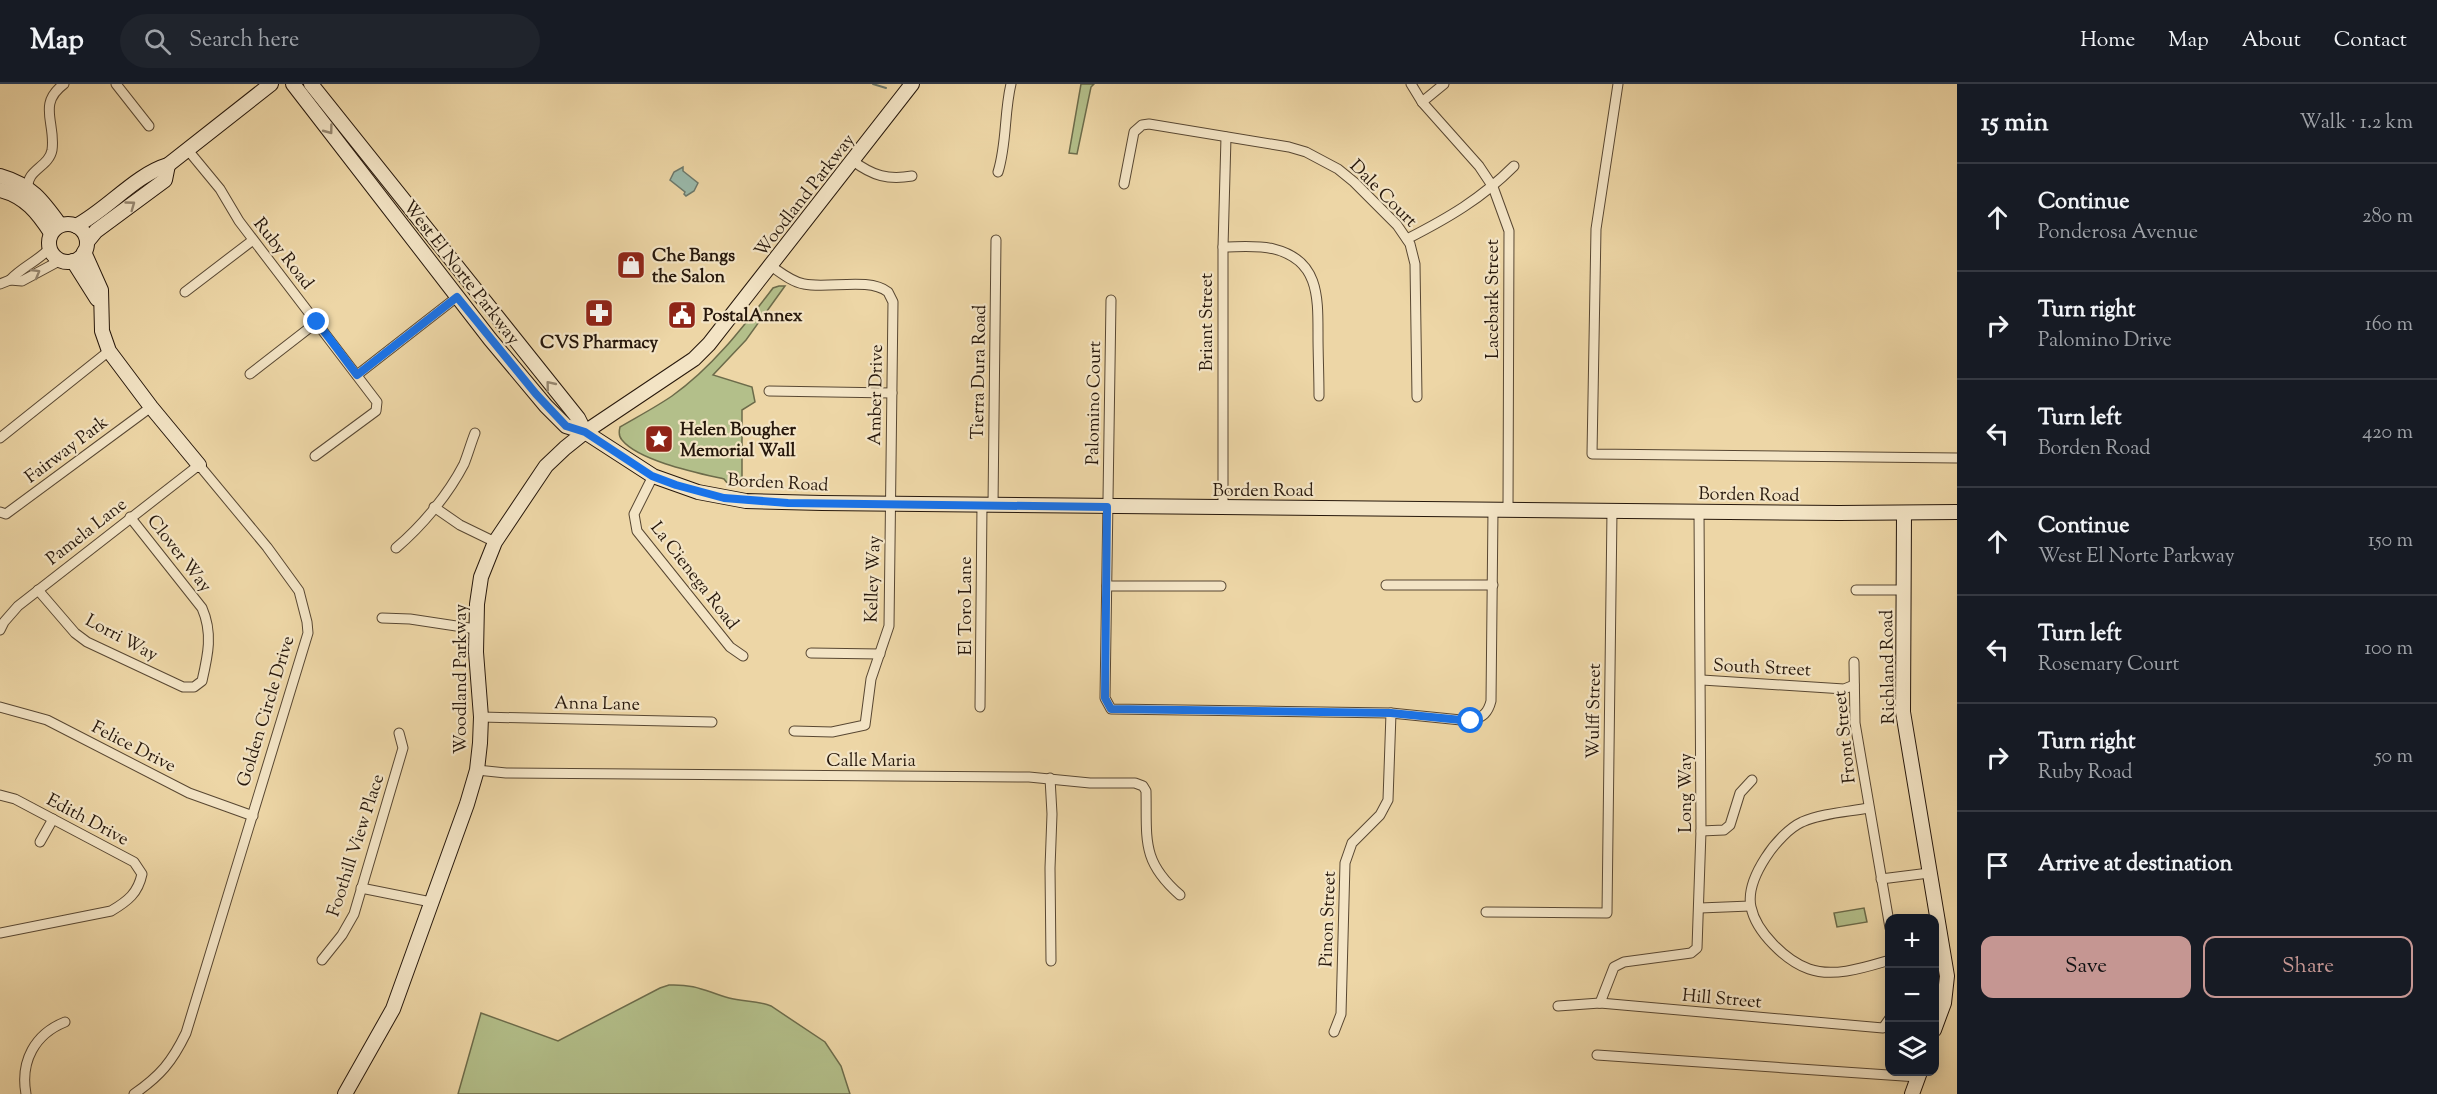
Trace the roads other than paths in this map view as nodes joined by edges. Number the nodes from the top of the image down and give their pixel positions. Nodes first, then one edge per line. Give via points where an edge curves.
1 (64, 84) edge
2 (116, 84) edge
3 (271, 84) edge
4 (293, 84) edge
5 (311, 84) edge
6 (912, 84) edge
7 (1011, 84) edge
8 (1411, 84) edge
9 (1444, 84) edge
10 (1618, 84) edge
11 (1422, 102) junction
12 (149, 126) dead end
13 (1226, 137) junction
14 (187, 149) junction
15 (853, 161) junction
16 (168, 165) junction
17 (1514, 166) dead end
18 (998, 172) dead end
19 (0, 176) edge
20 (912, 176) dead end
21 (1124, 183) dead end
22 (1493, 187) junction
23 (0, 190) edge
24 (25, 194) junction
25 (76, 226) junction
26 (56, 229) junction
27 (1407, 238) junction
28 (253, 240) junction
29 (996, 240) dead end
30 (1223, 247) junction
31 (50, 248) junction
32 (76, 254) junction
33 (771, 266) junction
34 (10, 280) junction
35 (0, 284) edge
36 (185, 291) dead end
37 (457, 297) junction
38 (1111, 300) dead end
39 (317, 322) junction
40 (109, 351) junction
41 (250, 374) dead end
42 (357, 375) junction
43 (769, 391) dead end
44 (892, 393) junction
45 (1318, 396) dead end
46 (1417, 397) dead end
47 (151, 407) junction
48 (585, 432) junction
49 (475, 433) dead end
50 (0, 438) edge
51 (315, 456) dead end
52 (1957, 458) edge
53 (199, 465) junction
54 (652, 476) junction
55 (890, 502) junction
56 (988, 505) junction
57 (434, 507) junction
58 (1107, 507) junction
59 (1223, 508) junction
60 (1493, 510) junction
61 (1508, 510) junction
62 (1612, 511) junction
63 (0, 512) edge
64 (1700, 512) junction
65 (1957, 512) edge
66 (1904, 513) junction
67 (130, 517) junction
68 (495, 542) junction
69 (396, 548) dead end
70 (1386, 585) dead end
71 (1492, 585) junction
72 (1107, 586) junction
73 (1221, 586) dead end
74 (38, 590) junction
75 (1856, 590) dead end
76 (1904, 590) junction
77 (382, 618) dead end
78 (476, 629) junction
79 (0, 630) edge
80 (811, 653) dead end
81 (880, 654) junction
82 (743, 656) dead end
83 (1854, 663) dead end
84 (1702, 680) junction
85 (202, 681) joint
86 (1854, 685) junction
87 (0, 707) edge
88 (980, 707) dead end
89 (1391, 713) junction
90 (481, 717) junction
91 (712, 722) dead end
92 (794, 731) dead end
93 (399, 734) dead end
94 (477, 770) junction
95 (1050, 778) junction
96 (1752, 780) dead end
97 (0, 795) edge
98 (1869, 808) junction
99 (253, 816) junction
100 (53, 819) junction
101 (1701, 831) junction
102 (40, 842) dead end
103 (1929, 873) junction
104 (1881, 879) junction
105 (362, 888) junction
106 (1180, 895) dead end
107 (431, 902) junction
108 (1750, 906) junction
109 (1700, 908) junction
110 (1486, 912) dead end
111 (1887, 914) edge
112 (0, 933) edge
113 (322, 960) dead end
114 (1051, 961) dead end
115 (1885, 962) edge
116 (1600, 1003) junction
117 (1558, 1006) dead end
118 (65, 1022) dead end
119 (1887, 1022) edge
120 (1938, 1022) edge
121 (1334, 1032) dead end
122 (1597, 1055) dead end
123 (1885, 1072) edge
124 (1918, 1076) edge
125 (26, 1094) edge
126 (134, 1094) edge
127 (345, 1094) edge
128 (1912, 1094) edge

1 - 24 street via 49,103 52,152 27,181
2 - 12 street
3 - 14 main road
4 -> 37 main road, West El Norte Parkway
48 -> 5 main road, West El Norte Parkway via 578,418
6 - 15 main road, Woodland Parkway
7 - 18 street via 1004,154
8 - 11 street, Lacebark Street
9 - 11 street
10 - 52 street via 1596,229 1592,454
11 - 22 street, Lacebark Street
13 - 21 street, Dale Court via 1142,125 1134,132
13 - 27 street, Dale Court via 1289,147 1338,169
13 - 30 street, Briant Street
14 - 16 main road
14 - 28 street, Ruby Road via 220,189
15 - 20 street via 881,177
15 - 33 main road, Woodland Parkway
16 - 25 main road via 155,169
32 -> 16 main road via 96,231 165,180
17 - 22 street
19 - 24 main road
22 - 27 street via 1452,216
22 - 61 street, Lacebark Street via 1509,231
23 - 24 main road
24 - 26 main road via 39,197
25 - 26 main road
25 - 32 main road via 84,232
26 - 31 main road
27 - 46 street, Dale Court via 1416,264
28 - 36 street
28 - 39 street, Ruby Road
29 - 56 street, Tierra Dura Road
30 - 45 street via 1272,249 1289,254 1314,281 1318,300
30 - 59 street, Briant Street
31 - 32 main road via 56,257
31 - 34 street
34 -> 32 street via 22,281
32 - 40 main road, Golden Circle Drive via 92,294 101,303 102,331
33 - 44 street, Amber Drive via 804,284 876,286 885,290 893,302
33 - 48 main road, Woodland Parkway via 694,359
34 - 35 street
37 - 42 street
37 - 48 main road, West El Norte Parkway via 546,406 566,426
38 - 58 street, Palomino Court
39 - 41 street
39 - 42 street, Ruby Road
40 - 47 main road, Golden Circle Drive
40 - 50 street
42 - 51 street, Ruby Road via 377,406 376,411
43 - 44 street
44 - 55 street, Amber Drive
47 - 53 main road, Golden Circle Drive
47 - 63 street, Fairway Park via 6,514
48 - 54 main road, Borden Road
48 - 68 main road, Woodland Parkway via 546,466
49 - 57 street via 464,464
53 - 67 street, Pamela Lane
53 - 99 street, Golden Circle Drive via 299,591 307,622 308,633
54 - 55 main road, Borden Road via 698,492 746,501
54 - 82 street, La Cienega Road via 634,514 638,531 730,647
55 - 56 main road, Borden Road
55 - 81 street, Kelley Way via 889,626
56 - 58 main road, Borden Road
56 - 88 street, El Toro Lane
57 - 68 street
57 - 69 street
58 - 59 main road, Borden Road
58 - 72 street, Palomino Court
59 - 60 main road, Borden Road
60 - 61 main road, Borden Road
60 - 71 street
61 - 62 main road, Borden Road
62 - 64 main road, Borden Road
62 - 110 street, Wulff Street via 1607,913
64 - 66 main road, Borden Road
64 - 84 street, Long Way
65 - 66 main road, Borden Road
66 - 76 main road, Richland Road
67 - 74 street, Pamela Lane
67 - 85 street, Clover Way via 202,608 210,647
68 - 78 main road, Woodland Parkway via 481,577
70 - 71 street
71 - 89 street via 1488,711 1471,721
72 - 73 street
72 - 89 street, Palomino Court via 1105,698 1111,709
74 - 79 street, Pamela Lane via 18,606
74 - 85 street, Lorri Way via 87,642 183,687 194,687
75 - 76 street
76 - 103 main road, Richland Road via 1904,712
77 - 78 street
78 - 90 main road, Woodland Parkway
80 - 81 street
81 - 92 street, Kelley Way via 871,679 864,725 832,732
83 - 86 street, Front Street
84 - 86 street, South Street via 1844,689
84 - 101 street, Long Way
86 - 98 street, Front Street via 1855,723
87 - 99 street, Felice Drive via 46,720 189,794
89 - 121 street, Pinon Street via 1388,800 1380,815 1352,843 1345,863 1341,1014
90 - 91 street, Anna Lane
90 - 94 main road, Woodland Parkway
93 - 105 street, Foothill View Place via 403,748
94 - 95 street, Calle Maria
94 - 107 main road, Woodland Parkway
95 - 106 street, Calle Maria via 1143,786 1150,857 1158,874
95 - 114 street
96 - 101 street via 1740,793 1730,825 1724,830
97 - 100 street, Edith Drive
98 - 104 street, Front Street
98 - 108 street via 1818,816 1787,831 1766,857
99 - 126 street, Golden Circle Drive via 186,1033 157,1078
100 - 102 street
100 - 112 street, Edith Drive via 134,862 142,874 139,888 111,911
101 - 109 street, Long Way
103 - 104 street
103 - 120 main road, Richland Road via 1947,976
104 - 111 street, Front Street
105 - 107 street
105 - 113 street, Foothill View Place via 354,914
107 - 127 main road, Woodland Parkway via 393,1009
108 - 109 street
108 - 115 street via 1756,921 1779,948 1809,969 1860,969
109 - 116 street, Long Way via 1697,948 1691,953 1624,962 1614,967
116 - 117 street, Hill Street
116 - 119 street, Hill Street via 1883,1028
118 - 125 street via 51,1028 36,1042 26,1063
122 - 123 street
124 - 128 main road

